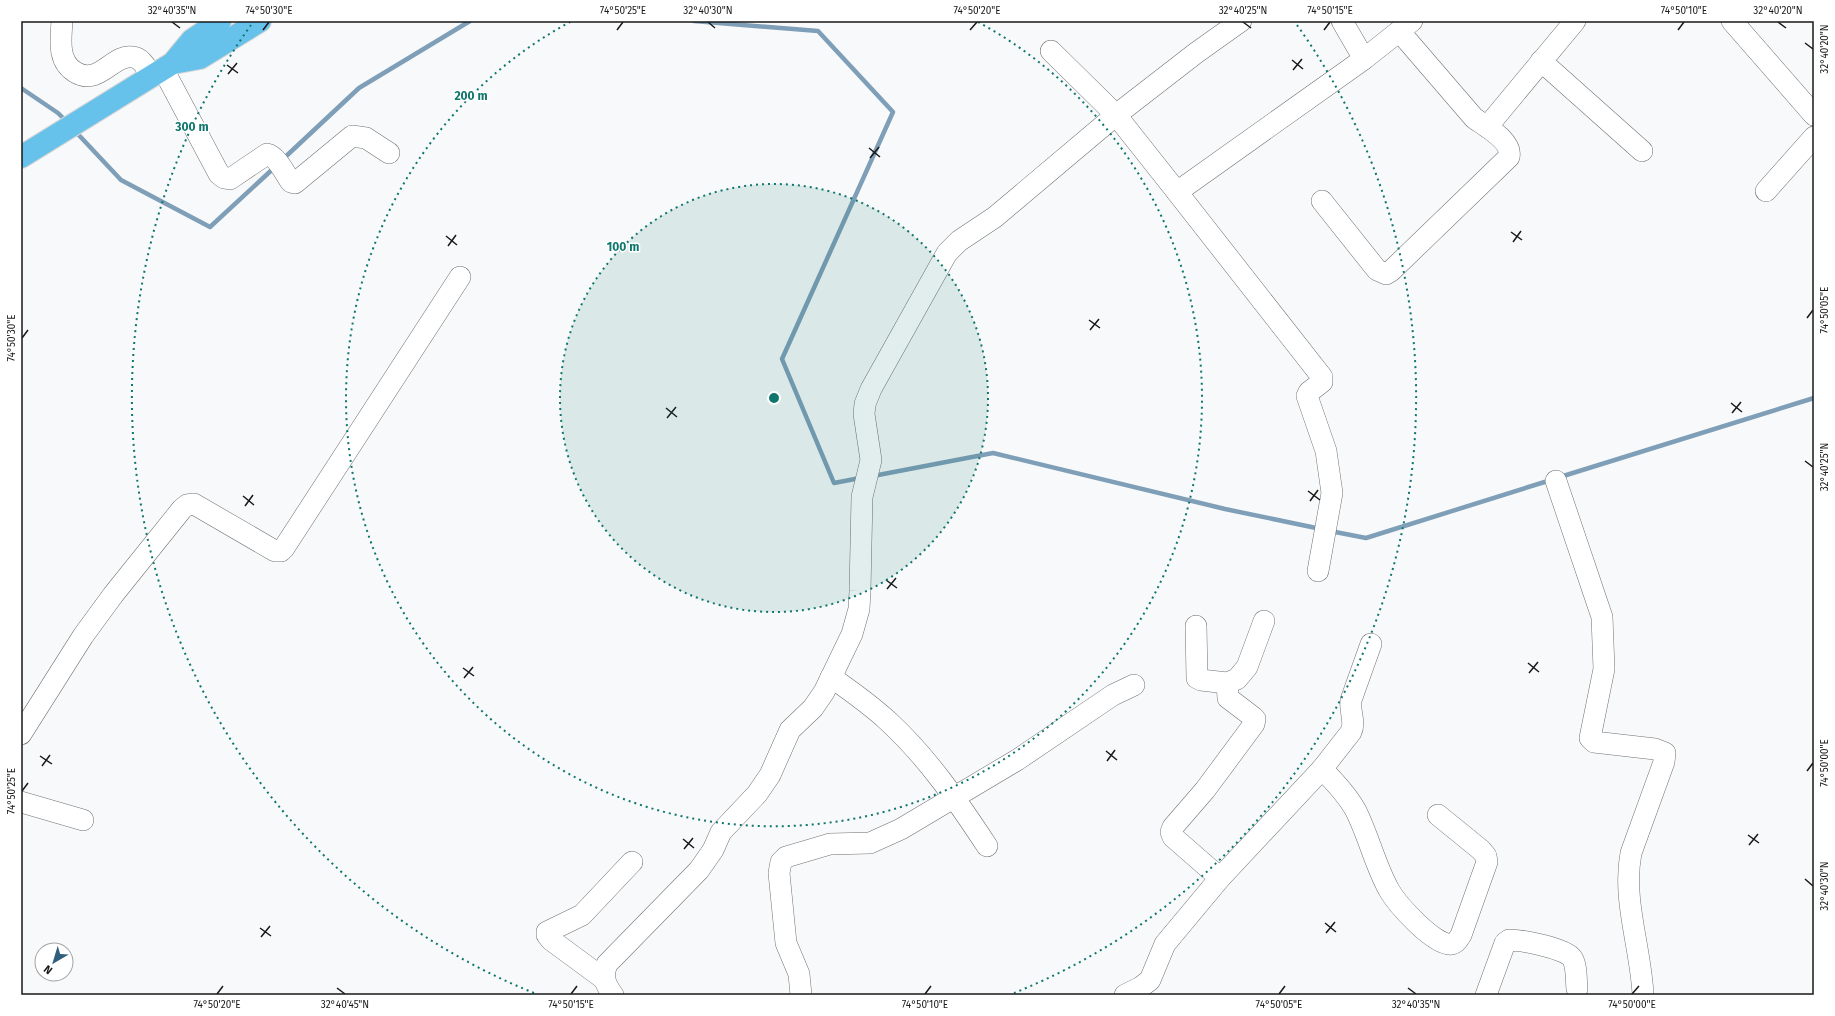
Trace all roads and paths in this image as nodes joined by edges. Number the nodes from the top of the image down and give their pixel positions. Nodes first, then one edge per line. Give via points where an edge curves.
1 (62, 21) edge
2 (260, 21) edge
3 (1242, 21) edge
4 (1342, 21) edge
5 (1574, 21) edge
6 (1732, 21) edge
7 (208, 24) edge
8 (1406, 26) edge
9 (1052, 51) dead end
10 (1364, 60) junction
11 (1541, 61) junction
12 (163, 70) junction
13 (1814, 115) edge
14 (1116, 116) junction
15 (1488, 127) junction
16 (1814, 137) edge
17 (1642, 151) dead end
18 (389, 153) dead end
19 (22, 157) edge
20 (1766, 191) dead end
21 (1177, 192) junction
22 (1322, 202) dead end
23 (460, 276) dead end
24 (1556, 481) dead end
25 (1318, 570) dead end
26 (1264, 621) dead end
27 (1196, 626) dead end
28 (1371, 644) dead end
29 (831, 677) junction
30 (1227, 682) junction
31 (1134, 686) dead end
32 (21, 734) edge
33 (1322, 769) junction
34 (955, 797) junction
35 (21, 802) edge
36 (1438, 815) dead end
37 (83, 820) dead end
38 (987, 846) dead end
39 (632, 862) dead end
40 (1220, 878) junction
41 (608, 987) edge
42 (1577, 989) dead end
43 (801, 995) edge
44 (1125, 995) edge
45 (1486, 995) edge
46 (1643, 995) edge

1 - 12 street via 61,50 65,62 81,76 90,76 125,57 132,56
2 - 12 main road via 200,58
3 - 14 street via 1196,53
4 - 10 street
5 - 11 street
6 - 13 street
7 - 12 main road
8 - 10 street
8 - 15 street via 1474,118
9 - 14 street
10 - 21 street
11 - 15 street
11 - 17 street
12 - 18 street via 221,177 230,179 267,154 272,155 292,183 297,182 352,136 366,138
12 - 19 main road
14 - 21 street
14 - 29 street via 995,217 959,241 947,253 871,389 864,414 871,460 862,497 859,609 852,634
15 - 22 street via 1510,150 1507,161 1386,274 1377,270
16 - 20 street
21 - 25 street via 1322,377 1322,382 1307,396 1326,451 1332,493
23 - 32 street via 284,548 275,551 194,504 186,505 87,630
24 - 46 street via 1602,617 1603,680 1590,738 1594,742 1655,749 1665,753 1628,868
26 - 30 street via 1247,667 1237,679
27 - 30 street via 1196,678
28 - 33 street via 1351,700 1352,729
29 - 34 street via 888,721 912,745
29 - 41 street via 820,699 790,730 770,775 721,832 713,850 699,870 607,964 604,972
30 - 40 street via 1228,698 1255,719 1254,724 1171,832 1173,837
31 - 34 street via 1112,695 1017,760
33 - 36 street via 1356,810 1379,868 1395,899 1434,938 1445,944 1452,944 1460,935 1487,862 1482,850
33 - 40 street
34 - 38 street
34 - 43 street via 901,829 870,843 830,844 786,858 781,862 779,873 786,943 799,974
35 - 37 street
39 - 41 street via 582,915 547,932 551,940
40 - 44 street via 1165,944 1150,980
42 - 45 street via 1570,956 1555,949 1509,940 1505,943

